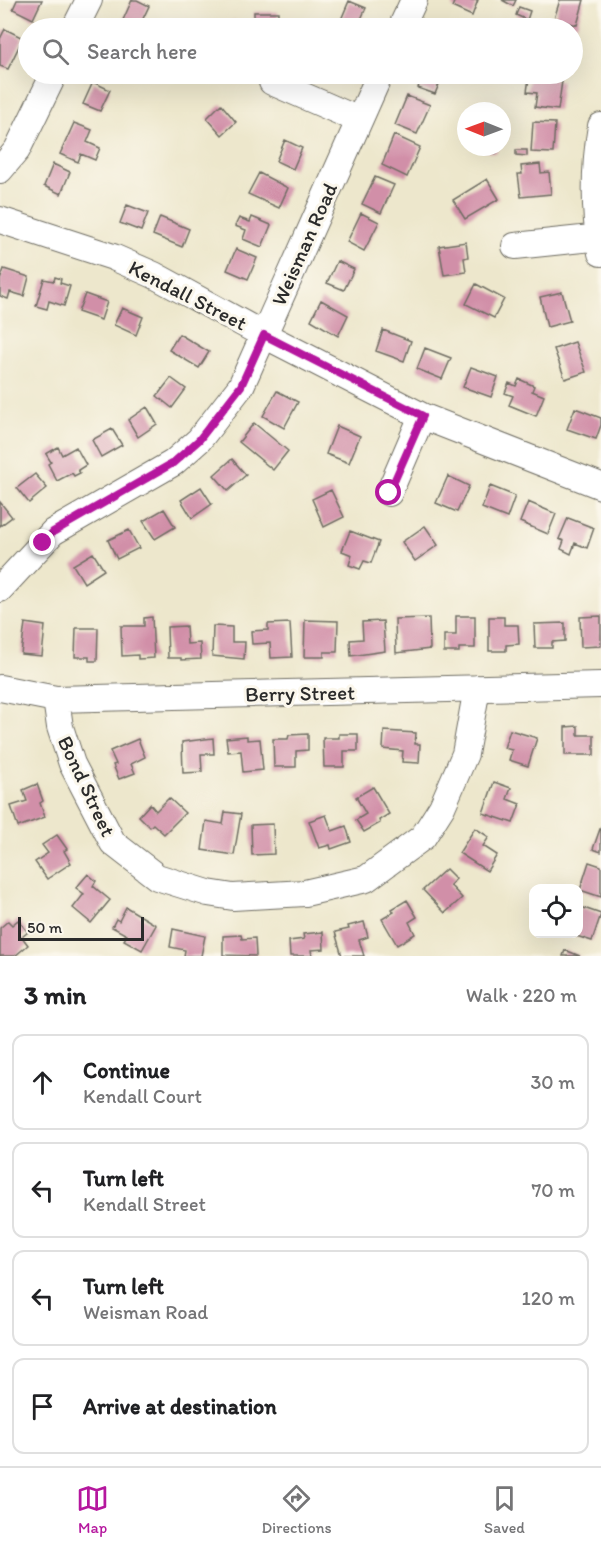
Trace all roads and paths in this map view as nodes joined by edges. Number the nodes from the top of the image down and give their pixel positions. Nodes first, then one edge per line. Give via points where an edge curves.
1 (89, 0) edge
2 (414, 0) edge
3 (80, 18) edge
4 (406, 18) edge
5 (49, 84) edge
6 (277, 84) edge
7 (375, 84) edge
8 (358, 120) junction
9 (601, 126) edge
10 (0, 171) edge
11 (0, 220) edge
12 (600, 243) edge
13 (515, 246) dead end
14 (264, 335) junction
15 (423, 416) junction
16 (601, 486) edge
17 (389, 493) dead end
18 (0, 589) edge
19 (601, 685) edge
20 (0, 688) edge
21 (477, 688) junction
22 (56, 699) junction

1 - 3 street
2 - 4 street
5 - 10 street via 17,150
6 - 8 street
7 - 8 street, Weisman Road
8 - 14 street, Weisman Road
9 - 12 street via 596,159
11 - 14 street, Kendall Street via 154,274
12 - 13 street
14 - 15 street, Kendall Street
14 - 18 street, Weisman Road via 241,386 199,440 173,463 53,532
15 - 16 street, Kendall Street
15 - 17 street
19 - 21 street, Berry Street
20 - 22 street, Berry Street
21 - 22 street, Berry Street
21 - 22 street, Bond Street via 465,754 442,807 423,837 366,879 305,893 232,897 157,877 113,843 72,764

